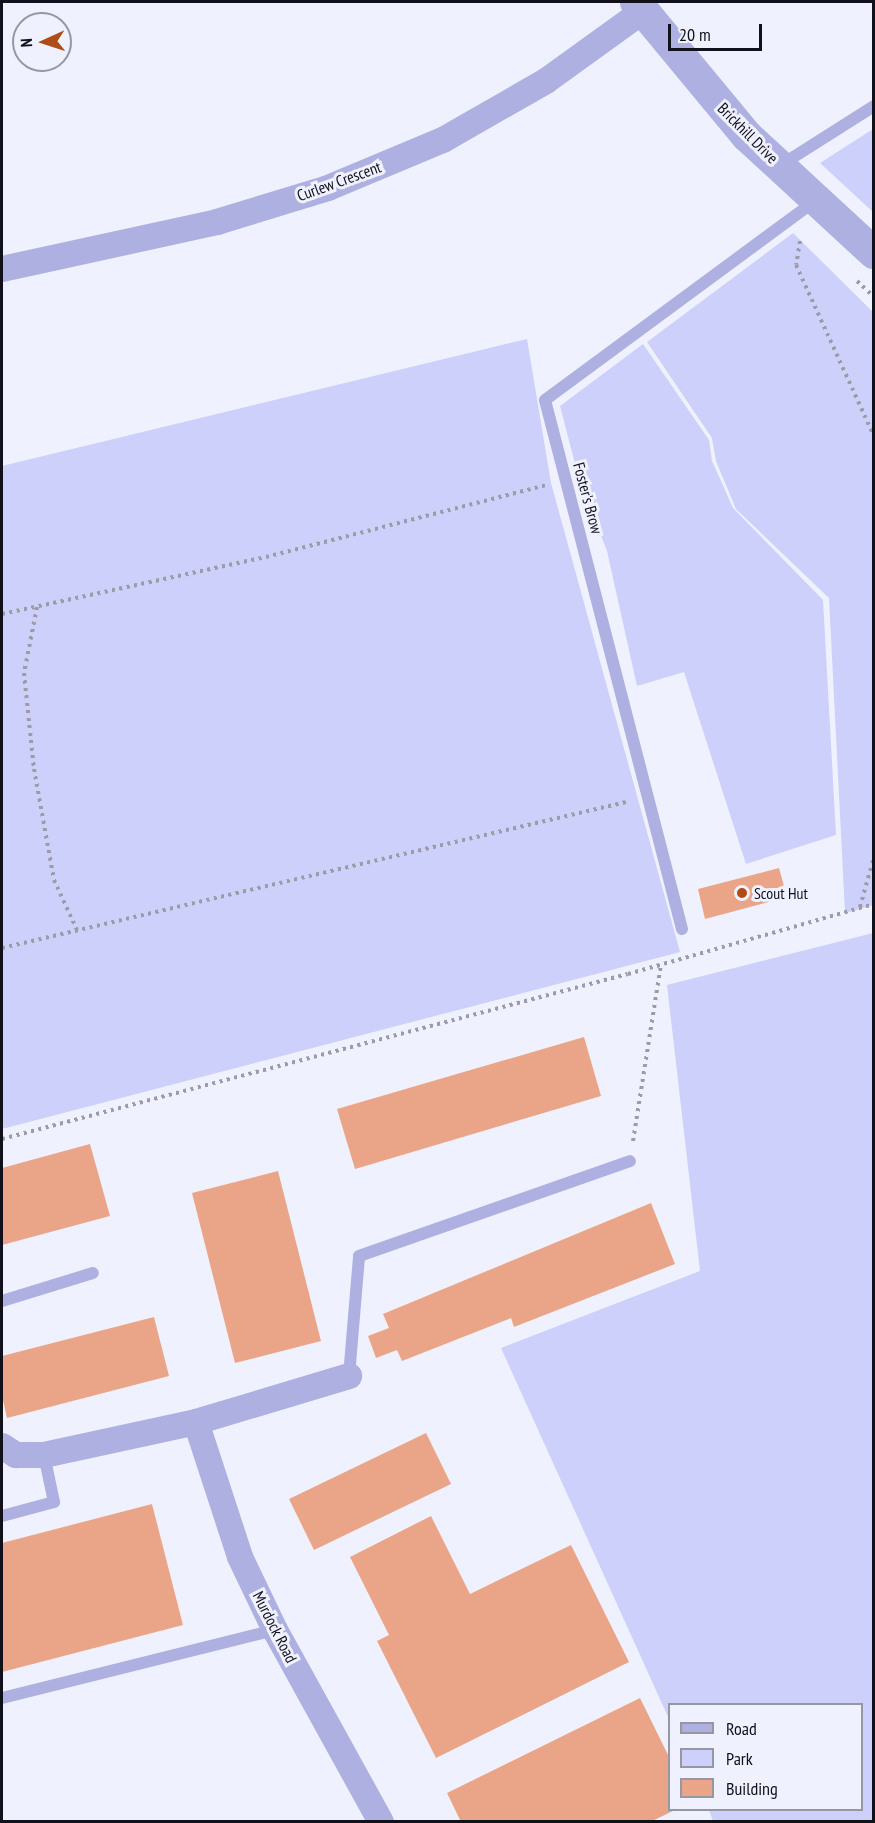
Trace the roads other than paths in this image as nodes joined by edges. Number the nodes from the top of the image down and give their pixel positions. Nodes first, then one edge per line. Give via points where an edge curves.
1 (639, 6) edge
2 (873, 106) edge
3 (780, 165) junction
4 (815, 201) junction
5 (873, 253) edge
6 (2, 269) edge
7 (682, 929) dead end
8 (630, 1161) road end
9 (93, 1273) dead end
10 (2, 1301) edge
11 (349, 1376) joint
12 (196, 1422) junction
13 (2, 1446) edge
14 (44, 1455) junction
15 (2, 1516) edge
16 (275, 1630) junction
17 (2, 1698) edge
18 (381, 1821) edge

1 - 3 street, Brickhill Drive via 747,136
1 - 6 street, Curlew Crescent via 546,81 443,140 328,188 217,222
2 - 3 lane
3 - 4 street, Brickhill Drive
4 - 5 street, Brickhill Drive
4 - 7 lane, Foster's Brow via 545,400
8 - 11 lane via 359,1256
9 - 10 lane
11 - 12 street
12 - 14 street
12 - 16 street, Murdock Road via 240,1557
13 - 14 street via 16,1455
14 - 15 lane via 54,1502
16 - 17 lane
16 - 18 street, Murdock Road

